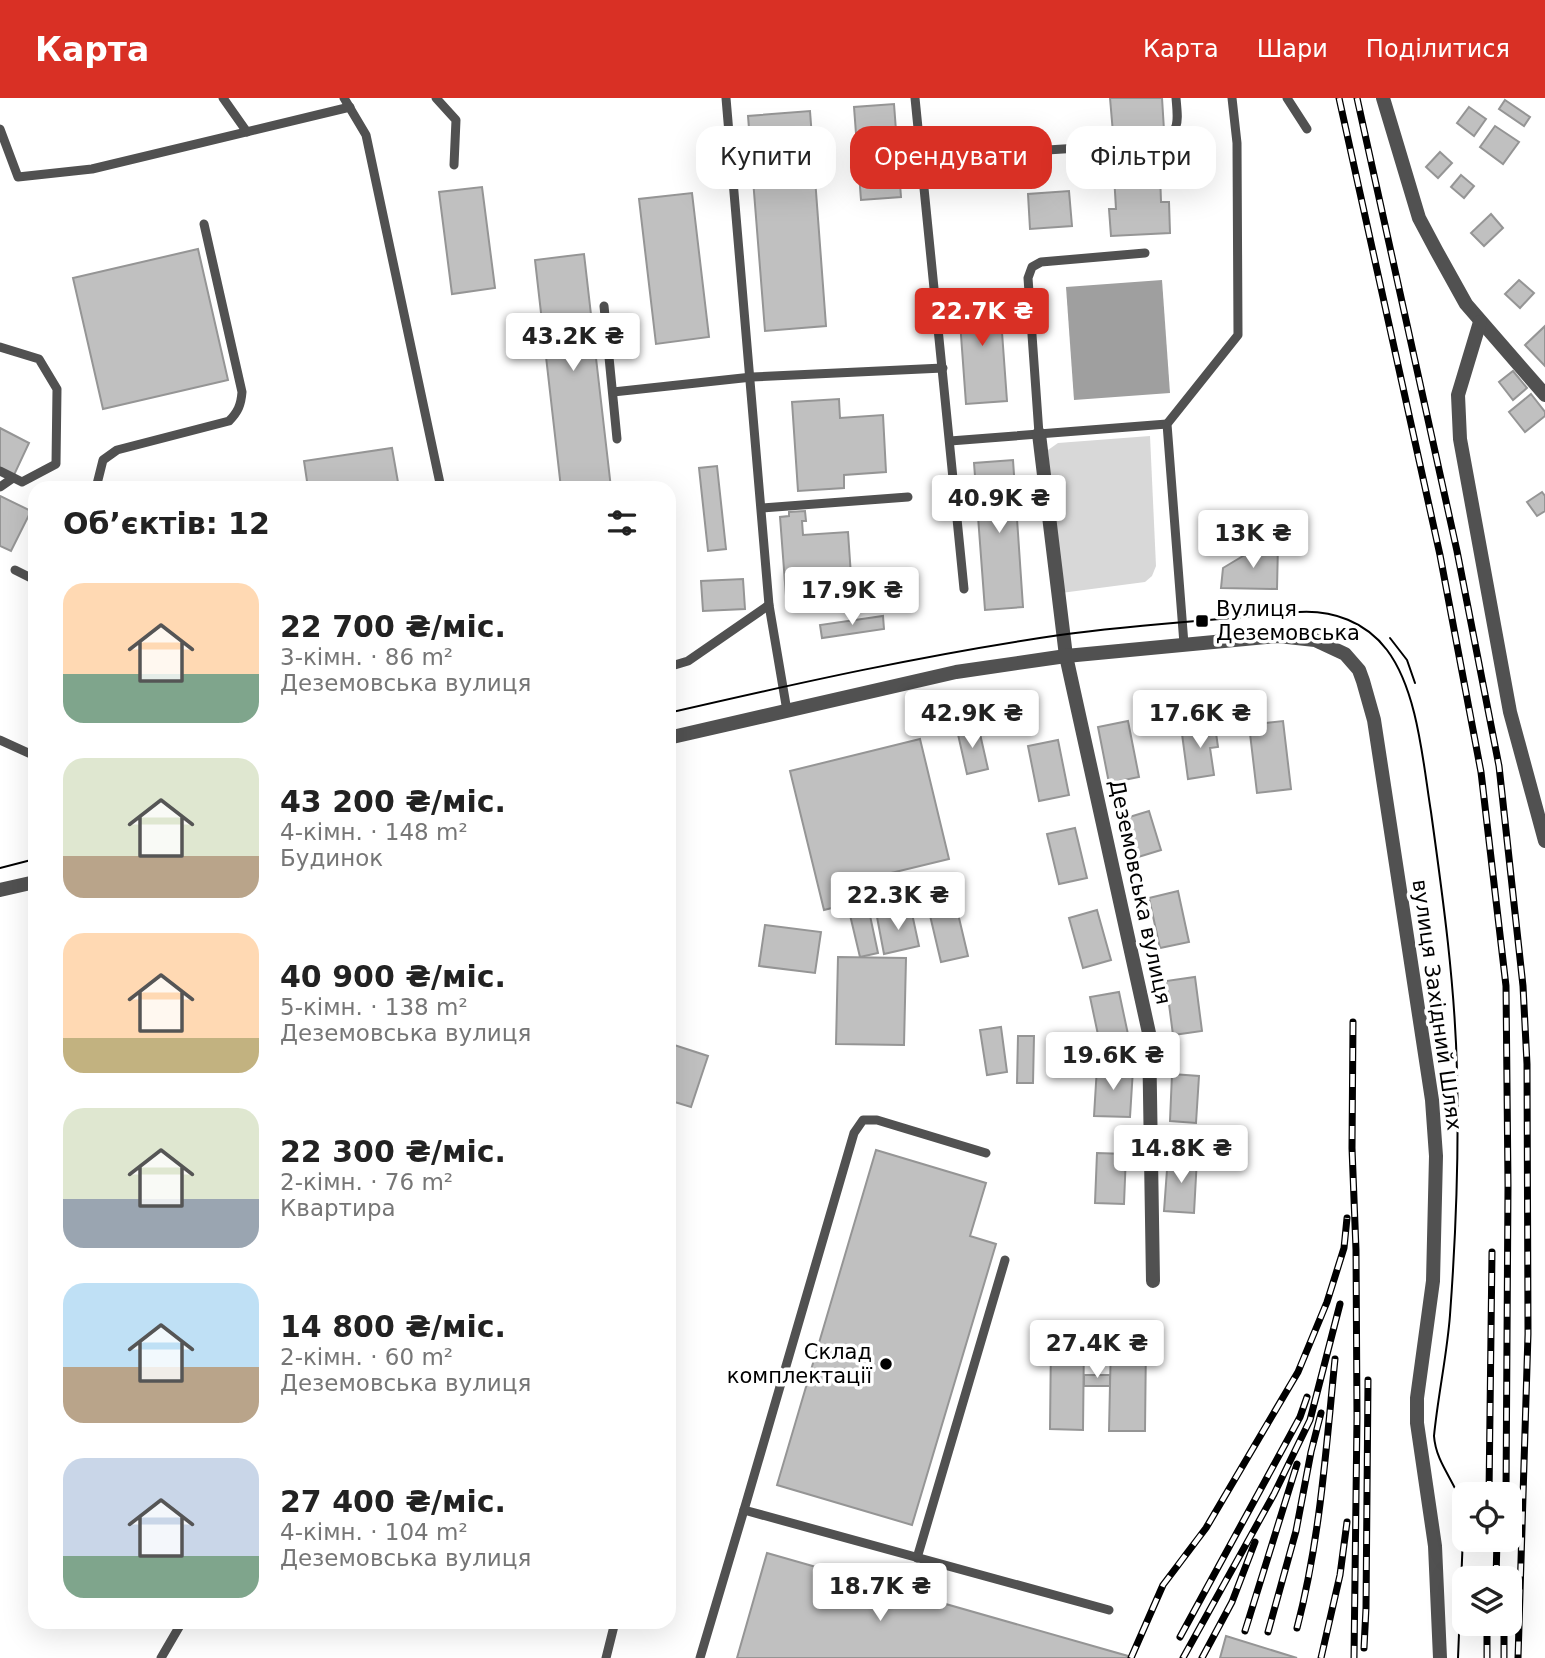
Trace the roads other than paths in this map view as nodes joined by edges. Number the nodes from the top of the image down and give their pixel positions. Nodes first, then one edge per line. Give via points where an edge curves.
1 (223, 98) edge
2 (344, 98) edge
3 (436, 98) edge
4 (726, 98) edge
5 (915, 98) edge
6 (1176, 98) edge
7 (1231, 98) edge
8 (1286, 98) edge
9 (1383, 98) edge
10 (350, 107) junction
11 (918, 126) edge
12 (0, 129) edge
13 (1307, 129) dead end
14 (247, 132) junction
15 (1052, 149) edge
16 (454, 165) dead end
17 (924, 189) edge
18 (204, 225) dead end
19 (1145, 253) dead end
20 (604, 306) dead end
21 (1480, 321) junction
22 (0, 346) edge
23 (943, 368) junction
24 (752, 377) junction
25 (613, 392) junction
26 (1544, 393) edge
27 (1167, 424) junction
28 (1039, 433) junction
29 (617, 439) dead end
30 (950, 441) junction
31 (0, 471) edge
32 (13, 478) junction
33 (98, 481) edge
34 (440, 481) edge
35 (0, 487) edge
36 (908, 497) dead end
37 (762, 508) junction
38 (15, 570) dead end
39 (28, 576) edge
40 (964, 589) dead end
41 (769, 605) junction
42 (1184, 644) junction
43 (1066, 656) junction
44 (676, 665) edge
45 (787, 711) junction
46 (676, 736) edge
47 (0, 740) edge
48 (28, 753) edge
49 (1545, 841) edge
50 (28, 884) edge
51 (0, 890) edge
52 (986, 1153) dead end
53 (1005, 1260) dead end
54 (1153, 1280) dead end
55 (744, 1510) junction
56 (917, 1558) junction
57 (1109, 1610) dead end
58 (178, 1629) edge
59 (613, 1629) edge
60 (162, 1658) edge
61 (606, 1658) edge
62 (700, 1658) edge
63 (1440, 1658) edge

1 - 14 lane
2 - 10 lane
3 - 16 lane via 456,120
4 - 24 lane
5 - 11 lane
6 - 15 lane via 1178,122 1171,137 1157,143
7 - 27 lane via 1237,143 1238,335
8 - 13 lane
9 - 21 street via 1419,218
10 - 14 lane
10 - 34 lane via 366,135
12 - 14 lane via 18,177 92,169
17 - 23 lane
18 - 33 lane via 242,404 229,421 117,450 103,460
19 - 28 lane via 1041,262 1032,267 1028,278
20 - 25 lane
21 - 26 street
21 - 49 street via 1458,395 1460,439 1510,712
22 - 32 lane via 40,359 57,389 56,464 22,481
23 - 24 lane
23 - 30 lane
24 - 25 lane
24 - 37 lane
25 - 29 lane
27 - 28 lane
27 - 42 lane
28 - 30 lane
28 - 43 street, Деземовська вулиця
30 - 40 lane
31 - 32 lane
32 - 35 lane
36 - 37 lane
37 - 41 lane
38 - 39 lane
41 - 44 lane
41 - 45 lane
42 - 43 street, вулиця Західний Шлях
42 - 63 street, вулиця Західний Шлях via 1278,636 1315,640 1337,649 1359,670 1374,720 1423,1032 1436,1156 1433,1281 1417,1423 1435,1546
43 - 45 street, вулиця Західний Шлях via 956,673
43 - 54 street, Деземовська вулиця via 1149,1033
45 - 46 street, вулиця Західний Шлях
47 - 48 lane
50 - 51 street
52 - 55 lane via 877,1120 863,1120 854,1133
53 - 56 lane
55 - 56 lane
55 - 62 lane
56 - 57 lane
58 - 60 lane
59 - 61 lane

